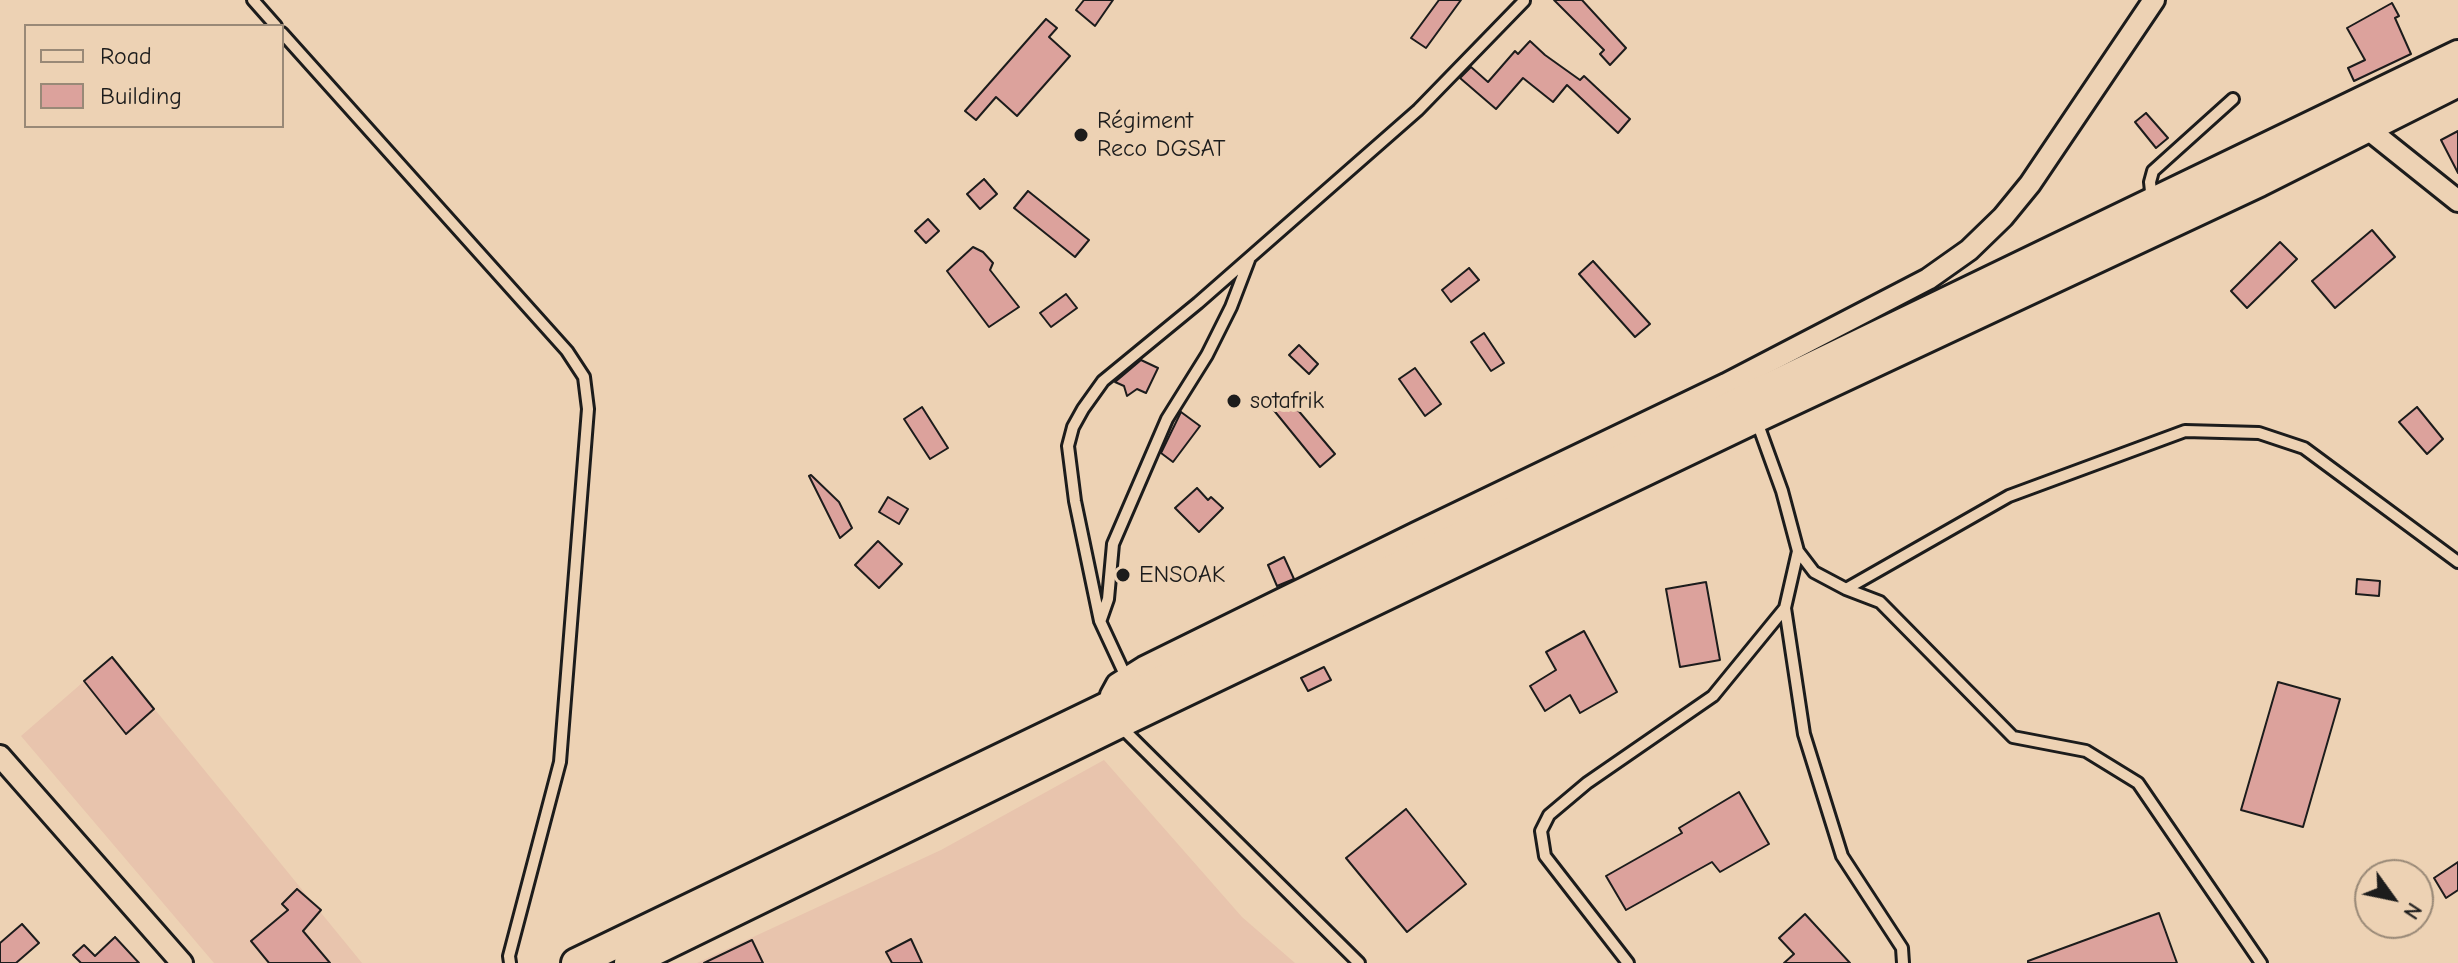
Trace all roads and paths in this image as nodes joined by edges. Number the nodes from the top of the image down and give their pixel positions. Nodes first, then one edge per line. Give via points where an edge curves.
1 (253, 0) edge
2 (2154, 0) edge
3 (1524, 1) edge
4 (274, 24) edge
5 (284, 35) edge
6 (2458, 55) edge
7 (2458, 82) edge
8 (2233, 99) dead end
9 (2368, 129) junction
10 (2458, 201) edge
11 (2153, 204) junction
12 (1250, 258) junction
13 (1752, 408) junction
14 (1798, 551) junction
15 (2458, 562) edge
16 (1846, 589) junction
17 (1785, 608) junction
18 (1100, 621) junction
19 (1126, 677) junction
20 (1113, 715) junction
21 (0, 756) edge
22 (182, 963) edge
23 (510, 963) edge
24 (576, 963) edge
25 (629, 963) edge
26 (1359, 963) edge
27 (1628, 963) edge
28 (1903, 963) edge
29 (2261, 963) edge

1 - 4 lane
2 - 19 street via 2030,184 1969,250 1928,279 1726,384
3 - 12 lane via 1418,110
5 - 23 lane via 567,351 584,377 588,409 560,762
6 - 11 street
7 - 9 street
8 - 11 lane via 2153,171
9 - 10 street
9 - 13 street
11 - 13 street via 1949,299
12 - 18 lane via 1207,355 1167,419 1113,544 1108,599
12 - 18 lane via 1103,381 1073,427 1068,446 1075,501
13 - 14 lane
13 - 20 street
14 - 16 lane via 1814,572
14 - 17 lane
15 - 16 lane via 2304,448 2259,433 2185,431 2009,496
16 - 29 lane via 1880,602 2013,737 2086,751 2138,783
17 - 27 lane via 1713,696 1587,783 1549,815 1541,831 1545,856
17 - 28 lane via 1804,734 1842,856 1902,948
18 - 19 lane
19 - 20 street via 1117,684
20 - 24 street
20 - 25 street
20 - 26 lane
21 - 22 street

